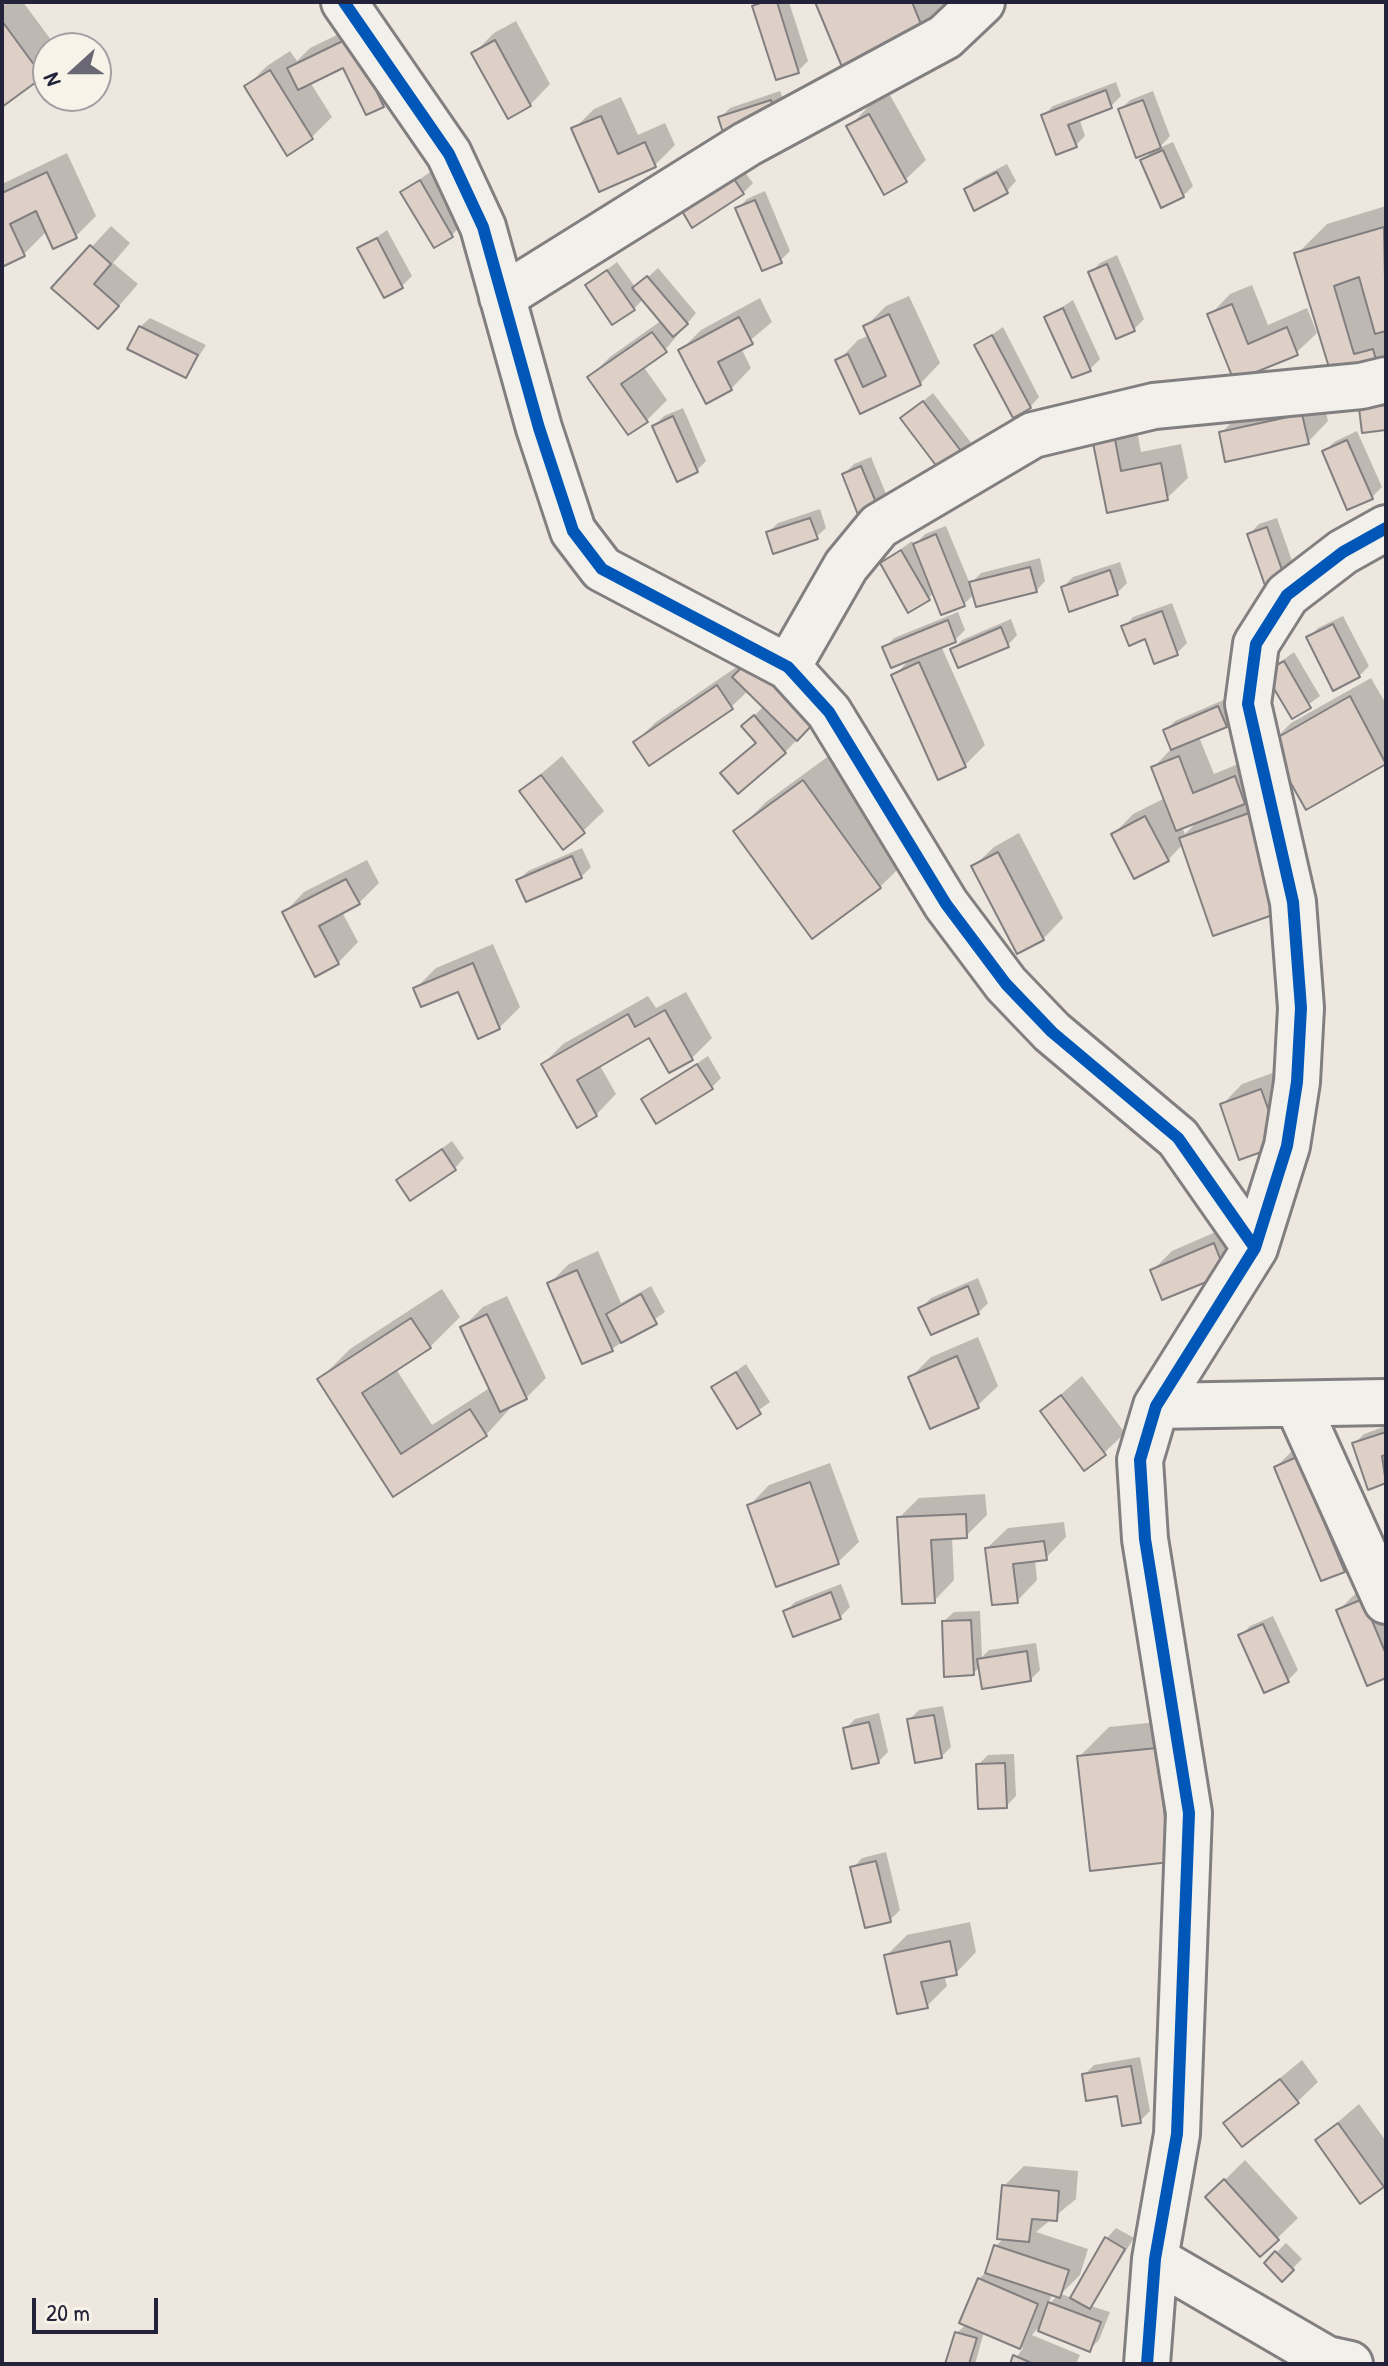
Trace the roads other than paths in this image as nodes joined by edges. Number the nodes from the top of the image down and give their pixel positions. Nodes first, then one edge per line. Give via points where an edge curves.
1 (344, 2) edge
2 (982, 2) edge
3 (502, 297) junction
4 (1386, 380) edge
5 (1386, 528) edge
6 (788, 667) junction
7 (1255, 1248) junction
8 (1386, 1402) edge
9 (1297, 1404) junction
10 (1156, 1406) junction
11 (1386, 1601) edge
12 (1155, 2259) junction
13 (1147, 2364) edge
14 (1350, 2364) edge

1 - 3 street via 449,154 483,227
2 - 3 street via 945,37 747,144
3 - 6 street via 573,531 602,569
4 - 6 street via 1154,406 1033,435 879,526 846,566
5 - 7 street via 1343,552 1287,595 1256,644 1248,704 1293,902 1301,1008 1287,1146
6 - 7 street via 829,712 946,904 1006,984 1052,1032 1178,1138
7 - 10 street
8 - 9 street
9 - 10 street
9 - 11 street
10 - 12 street via 1140,1460 1145,1539 1189,1813 1177,2134
12 - 13 street
12 - 14 street via 1327,2359

